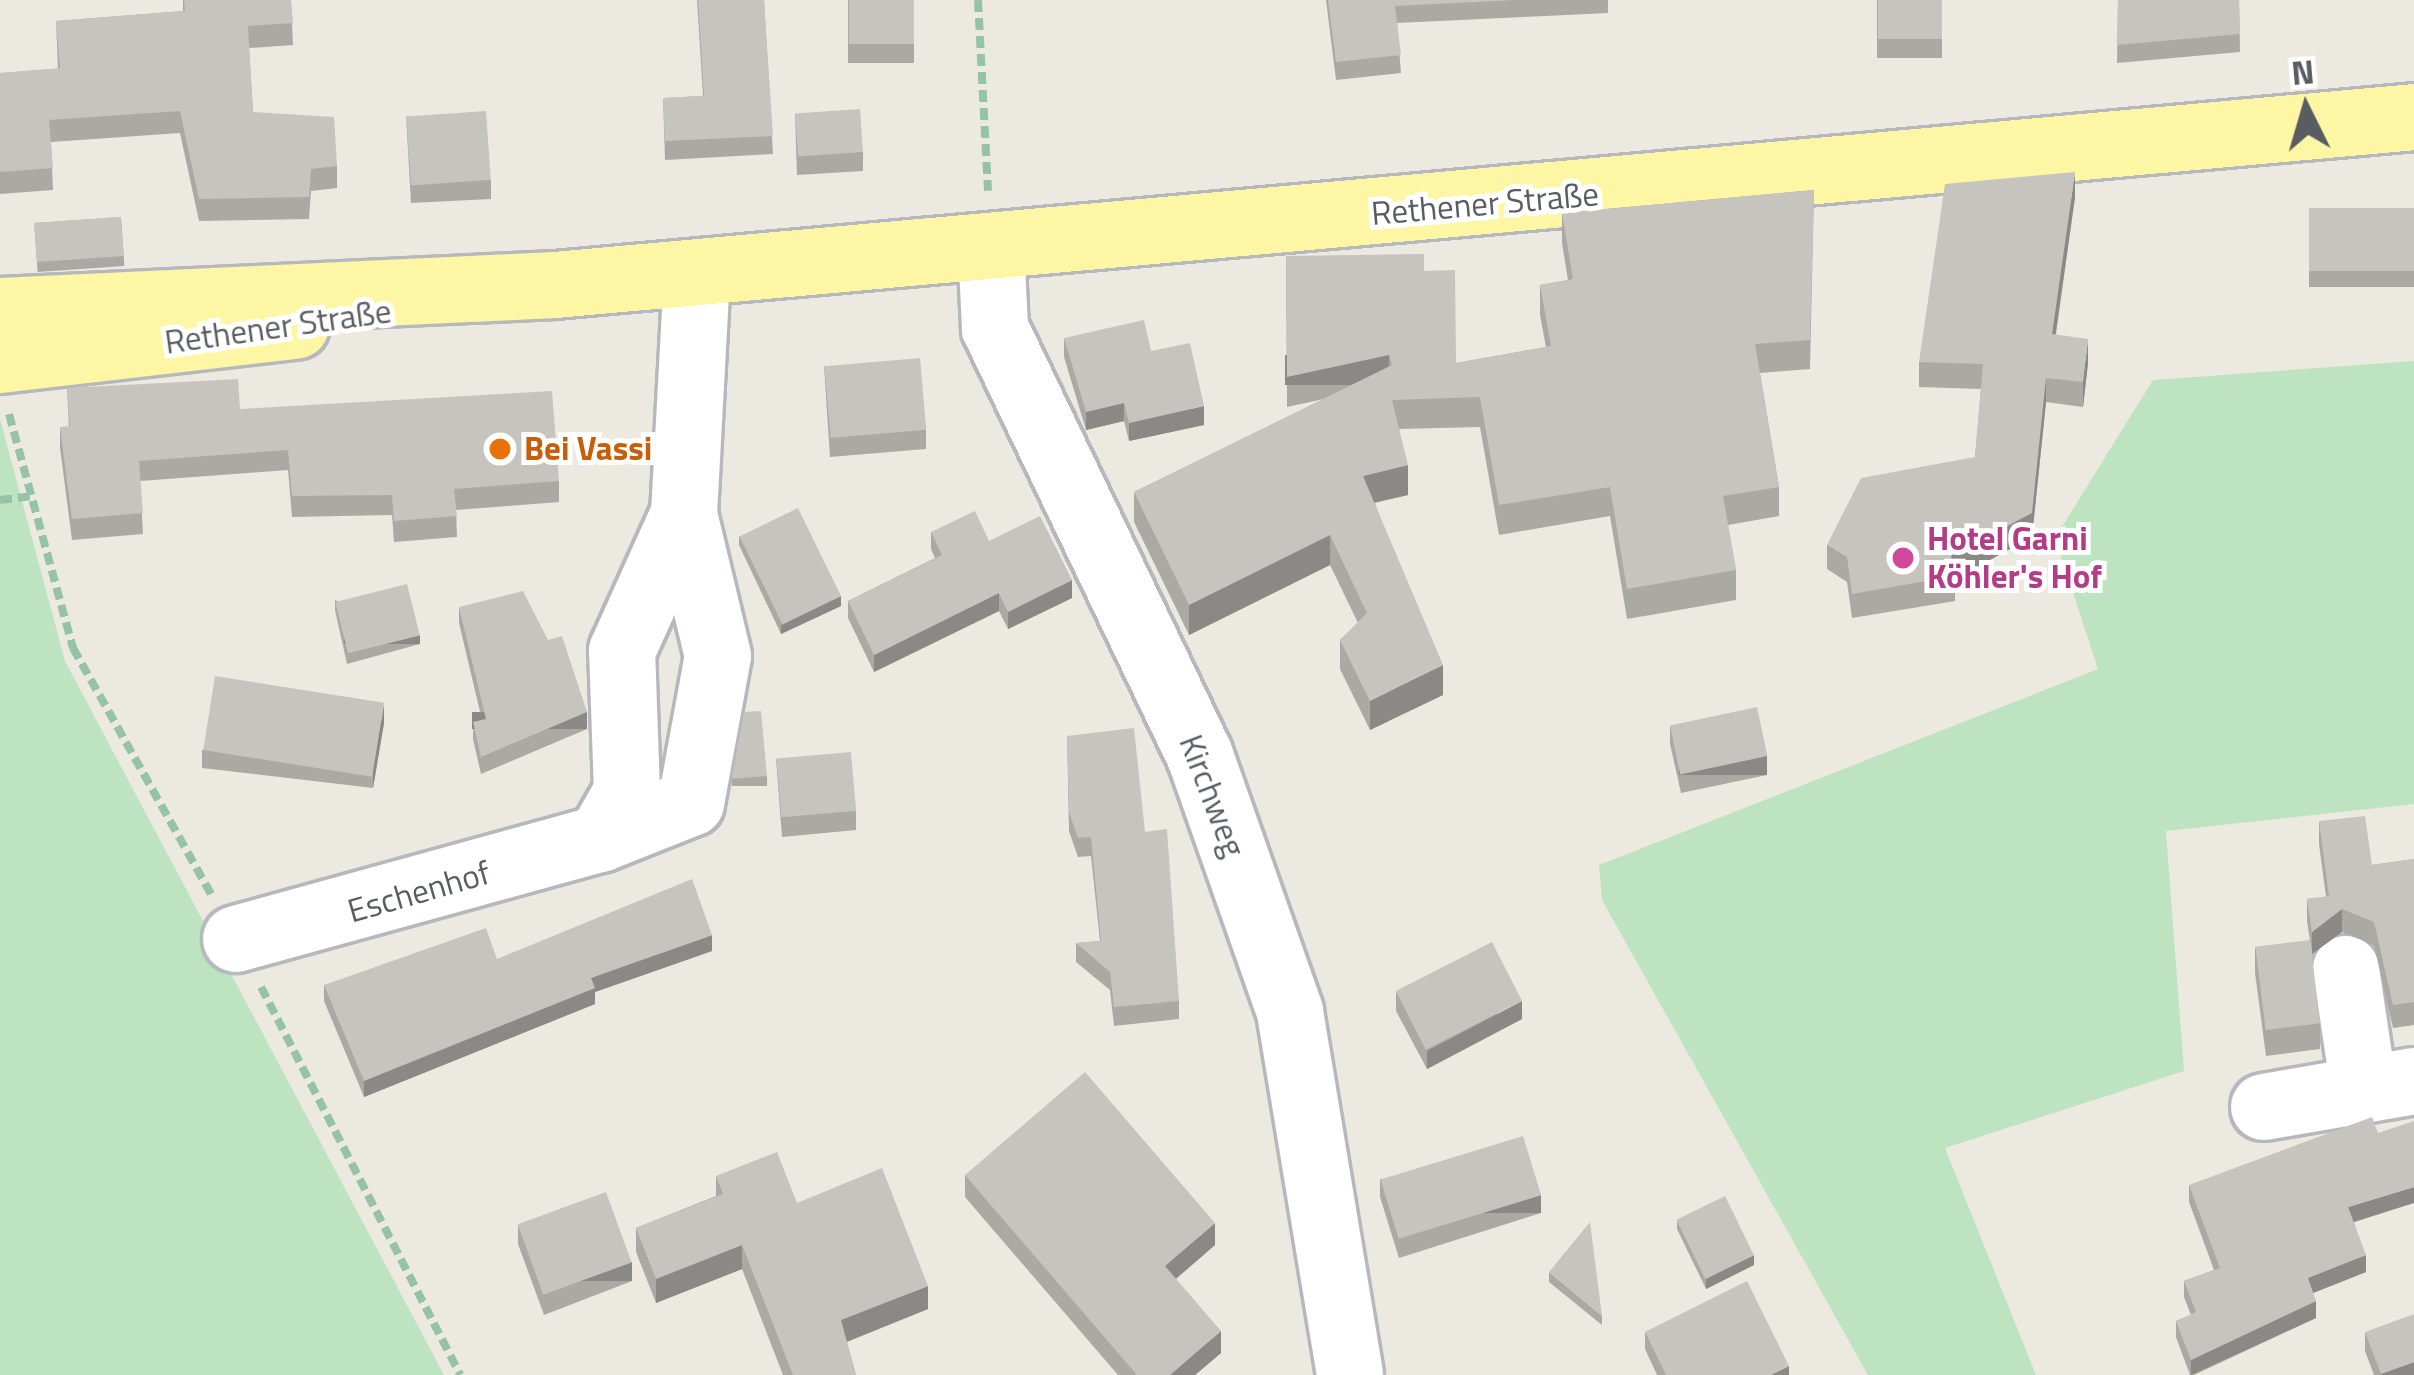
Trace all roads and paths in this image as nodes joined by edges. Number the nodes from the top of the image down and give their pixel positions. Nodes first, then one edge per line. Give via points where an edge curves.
1 (978, 0) edge
2 (2414, 117) edge
3 (991, 246) junction
4 (697, 273) junction
5 (555, 285) junction
6 (0, 311) edge
7 (0, 360) edge
8 (31, 496) dead end
9 (0, 500) edge
10 (685, 514) junction
11 (600, 839) junction
12 (236, 939) dead end
13 (2346, 969) dead end
14 (2389, 1085) edge
15 (2264, 1107) dead end
16 (1350, 1375) edge

1 - 3 path
2 - 3 main road, Rethener Straße
3 - 4 main road, Rethener Straße
3 - 16 street, Kirchweg via 995,328 1199,753 1290,1012
4 - 5 main road, Rethener Straße
4 - 10 street, Eschenhof
5 - 6 main road, Rethener Straße
5 - 7 main road, Rethener Straße
8 - 9 path
10 - 11 street, Eschenhof via 633,607 622,651 627,792
10 - 11 street, Eschenhof via 718,656 700,778 668,819
11 - 12 street, Eschenhof
13 - 14 street
14 - 15 street

